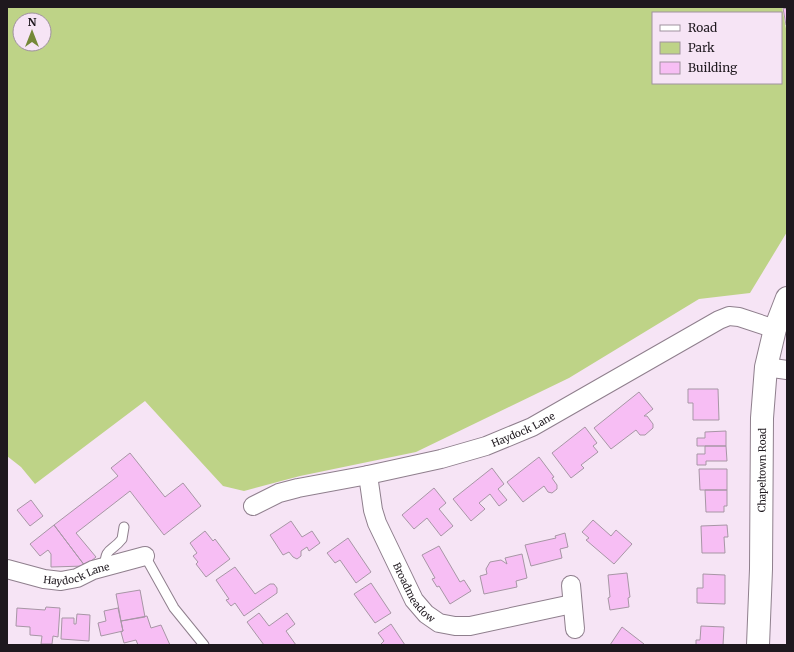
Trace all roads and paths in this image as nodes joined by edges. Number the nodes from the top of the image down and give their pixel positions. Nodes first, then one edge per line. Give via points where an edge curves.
1 (787, 298) edge
2 (775, 329) junction
3 (766, 367) junction
4 (787, 370) edge
5 (368, 475) junction
6 (252, 506) dead end
7 (124, 527) dead end
8 (145, 556) joint
9 (105, 566) junction
10 (7, 569) edge
11 (571, 585) dead end
12 (572, 604) junction
13 (575, 629) dead end
14 (204, 645) edge
15 (758, 645) edge

1 - 2 main road, Chapeltown Road
2 - 3 main road, Chapeltown Road
2 - 5 street, Haydock Lane via 729,316 532,427 441,459
3 - 4 street
3 - 15 main road, Chapeltown Road via 762,418
5 - 6 street, Haydock Lane via 298,488
5 - 12 street, Broadmeadow via 373,510 383,538 414,600 426,614 439,623 470,626
7 - 9 lane via 122,539 106,552
8 - 9 street, Haydock Lane
8 - 14 lane via 174,608
9 - 10 street, Haydock Lane via 77,578 61,581
11 - 12 street
12 - 13 street

